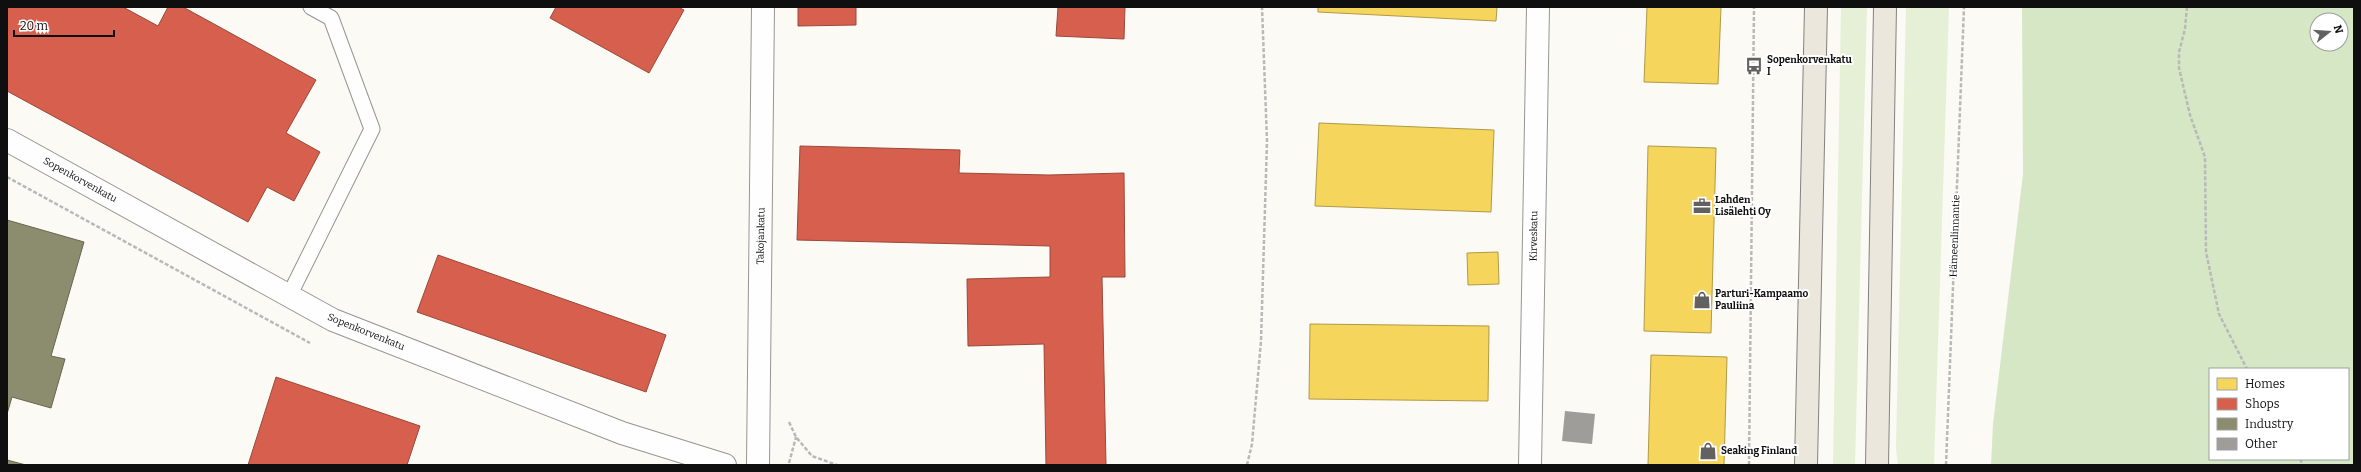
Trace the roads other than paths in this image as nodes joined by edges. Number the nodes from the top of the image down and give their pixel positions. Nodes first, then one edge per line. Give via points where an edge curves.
1 (311, 7) edge
2 (763, 7) edge
3 (1538, 7) edge
4 (1816, 7) edge
5 (1885, 7) edge
6 (7, 140) edge
7 (289, 296) junction
8 (725, 465) edge
9 (758, 465) edge
10 (1530, 465) edge
11 (1806, 465) edge
12 (1878, 465) edge

1 - 7 lane via 331,18 372,129
2 - 9 street, Takojankatu
3 - 10 street, Kirveskatu
4 - 11 main road
5 - 12 main road
6 - 7 street, Sopenkorvenkatu
7 - 8 street, Sopenkorvenkatu via 333,320 622,433

